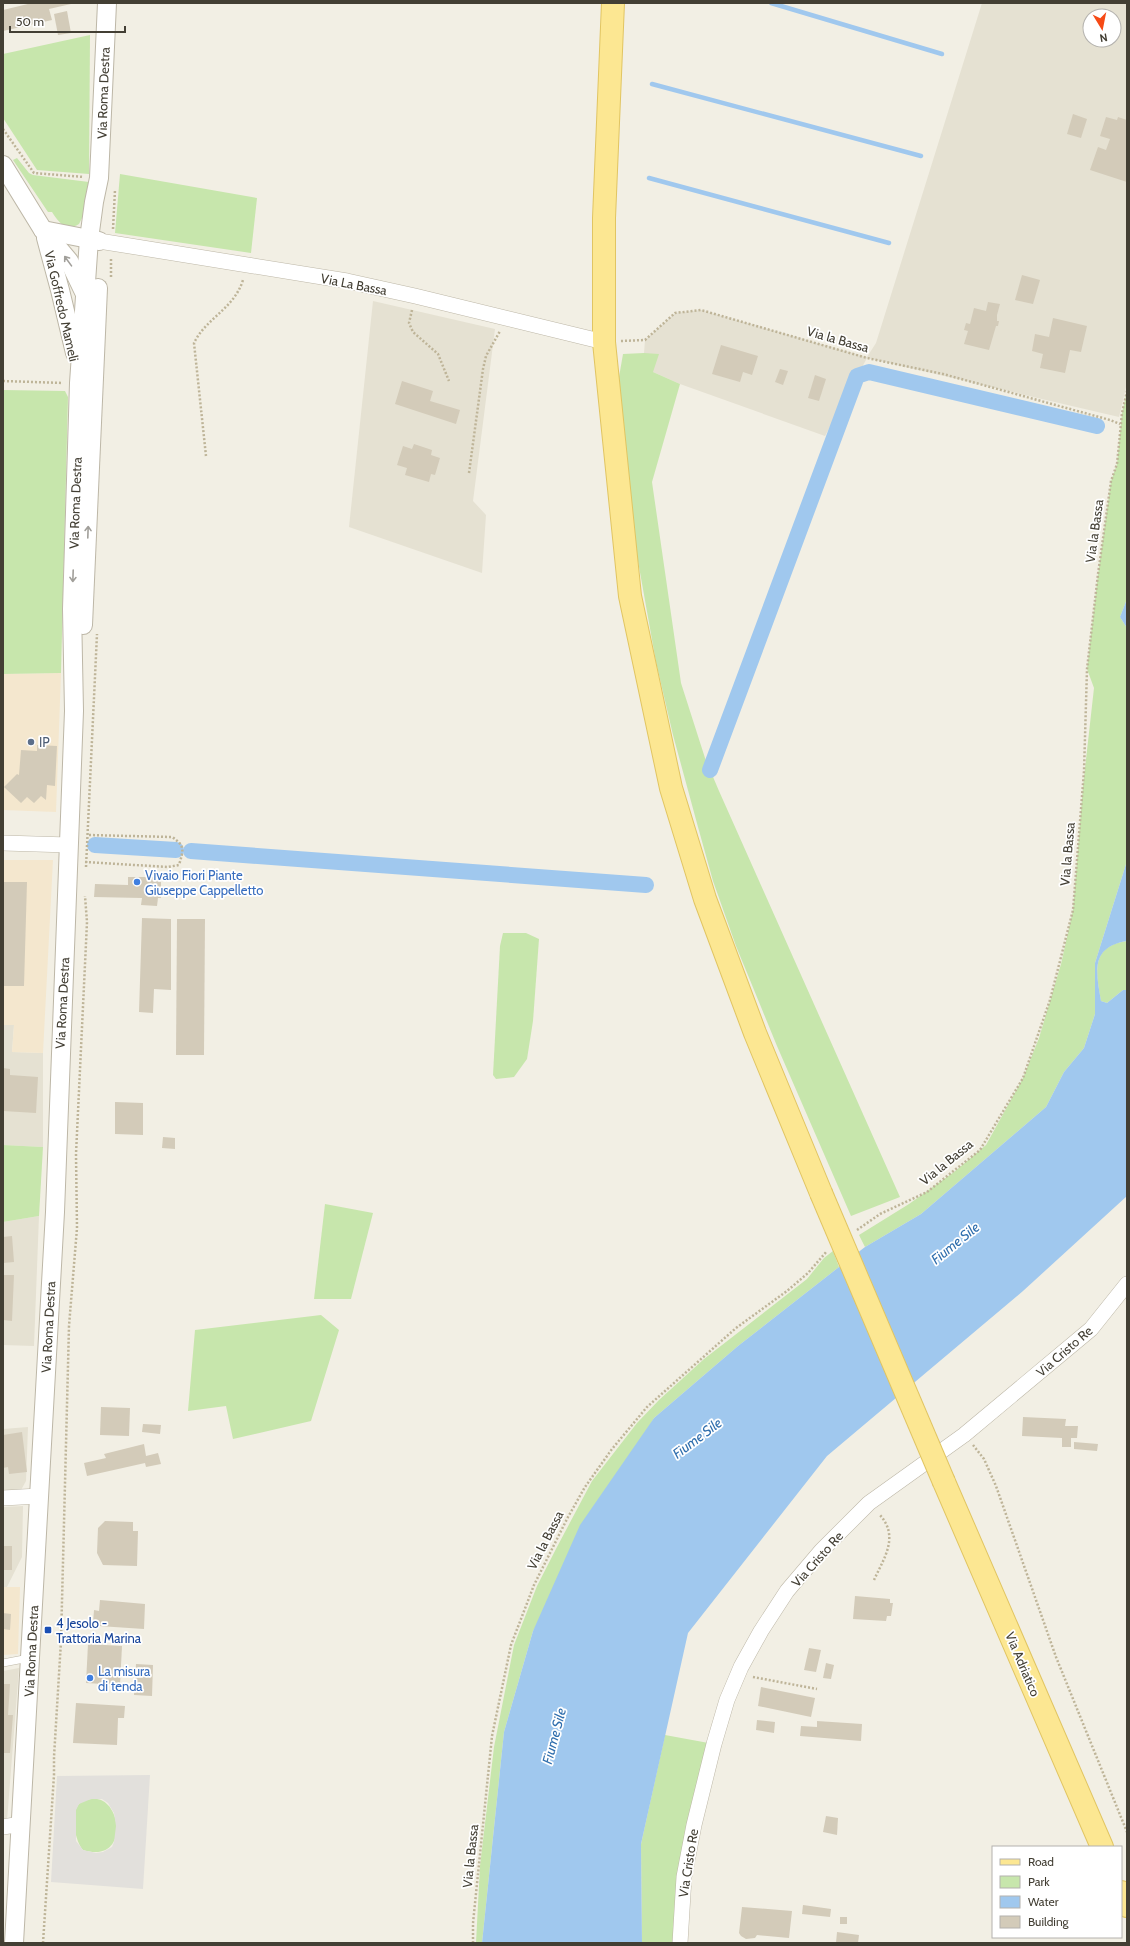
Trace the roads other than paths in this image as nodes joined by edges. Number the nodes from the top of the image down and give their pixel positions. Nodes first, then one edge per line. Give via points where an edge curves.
1 (107, 3) edge
2 (612, 3) edge
3 (3, 165) edge
4 (43, 230) junction
5 (100, 242) junction
6 (85, 295) junction
7 (604, 342) junction
8 (79, 383) junction
9 (90, 494) junction
10 (74, 711) junction
11 (3, 843) edge
12 (69, 847) junction
13 (1127, 1284) edge
14 (39, 1496) junction
15 (3, 1498) edge
16 (31, 1657) junction
17 (3, 1663) edge
18 (21, 1824) junction
19 (3, 1827) edge
20 (1102, 1846) edge
21 (1122, 1894) edge
22 (1127, 1906) edge
23 (11, 1934) edge
24 (680, 1943) edge

1 - 5 street, Via Roma Destra via 99,180 102,203
2 - 7 main road, Via Adriatico via 604,218
3 - 4 street, Via Goffredo Mameli
4 - 5 street, Via Goffredo Mameli
6 -> 4 street, Via Goffredo Mameli via 69,262
4 - 8 street, Via Goffredo Mameli via 73,340
5 - 6 street, Via Roma Destra
5 - 7 street, Via La Bassa via 347,281
5 - 9 street, Via Roma Destra
6 - 8 street, Via Roma Destra
6 - 9 street, Via Roma Destra via 89,307 89,328 84,468
7 - 20 main road, Via Adriatico, bridge via 630,596 671,788 705,899 755,1033 821,1193
8 -> 10 street, Via Roma Destra via 72,609
10 -> 9 street, Via Roma Destra via 83,625
10 - 12 street, Via Roma Destra
11 - 12 street
12 - 14 street, Via Roma Destra via 55,1212
13 - 24 street, Via Cristo Re via 1092,1329 964,1435 869,1504 821,1551 787,1591 761,1632 727,1700 694,1825 684,1877
14 - 15 street
14 - 16 street, Via Roma Destra
16 - 17 lane
16 - 18 street, Via Roma Destra
18 - 19 street
18 - 23 street, Via Roma Destra
21 - 22 main road

